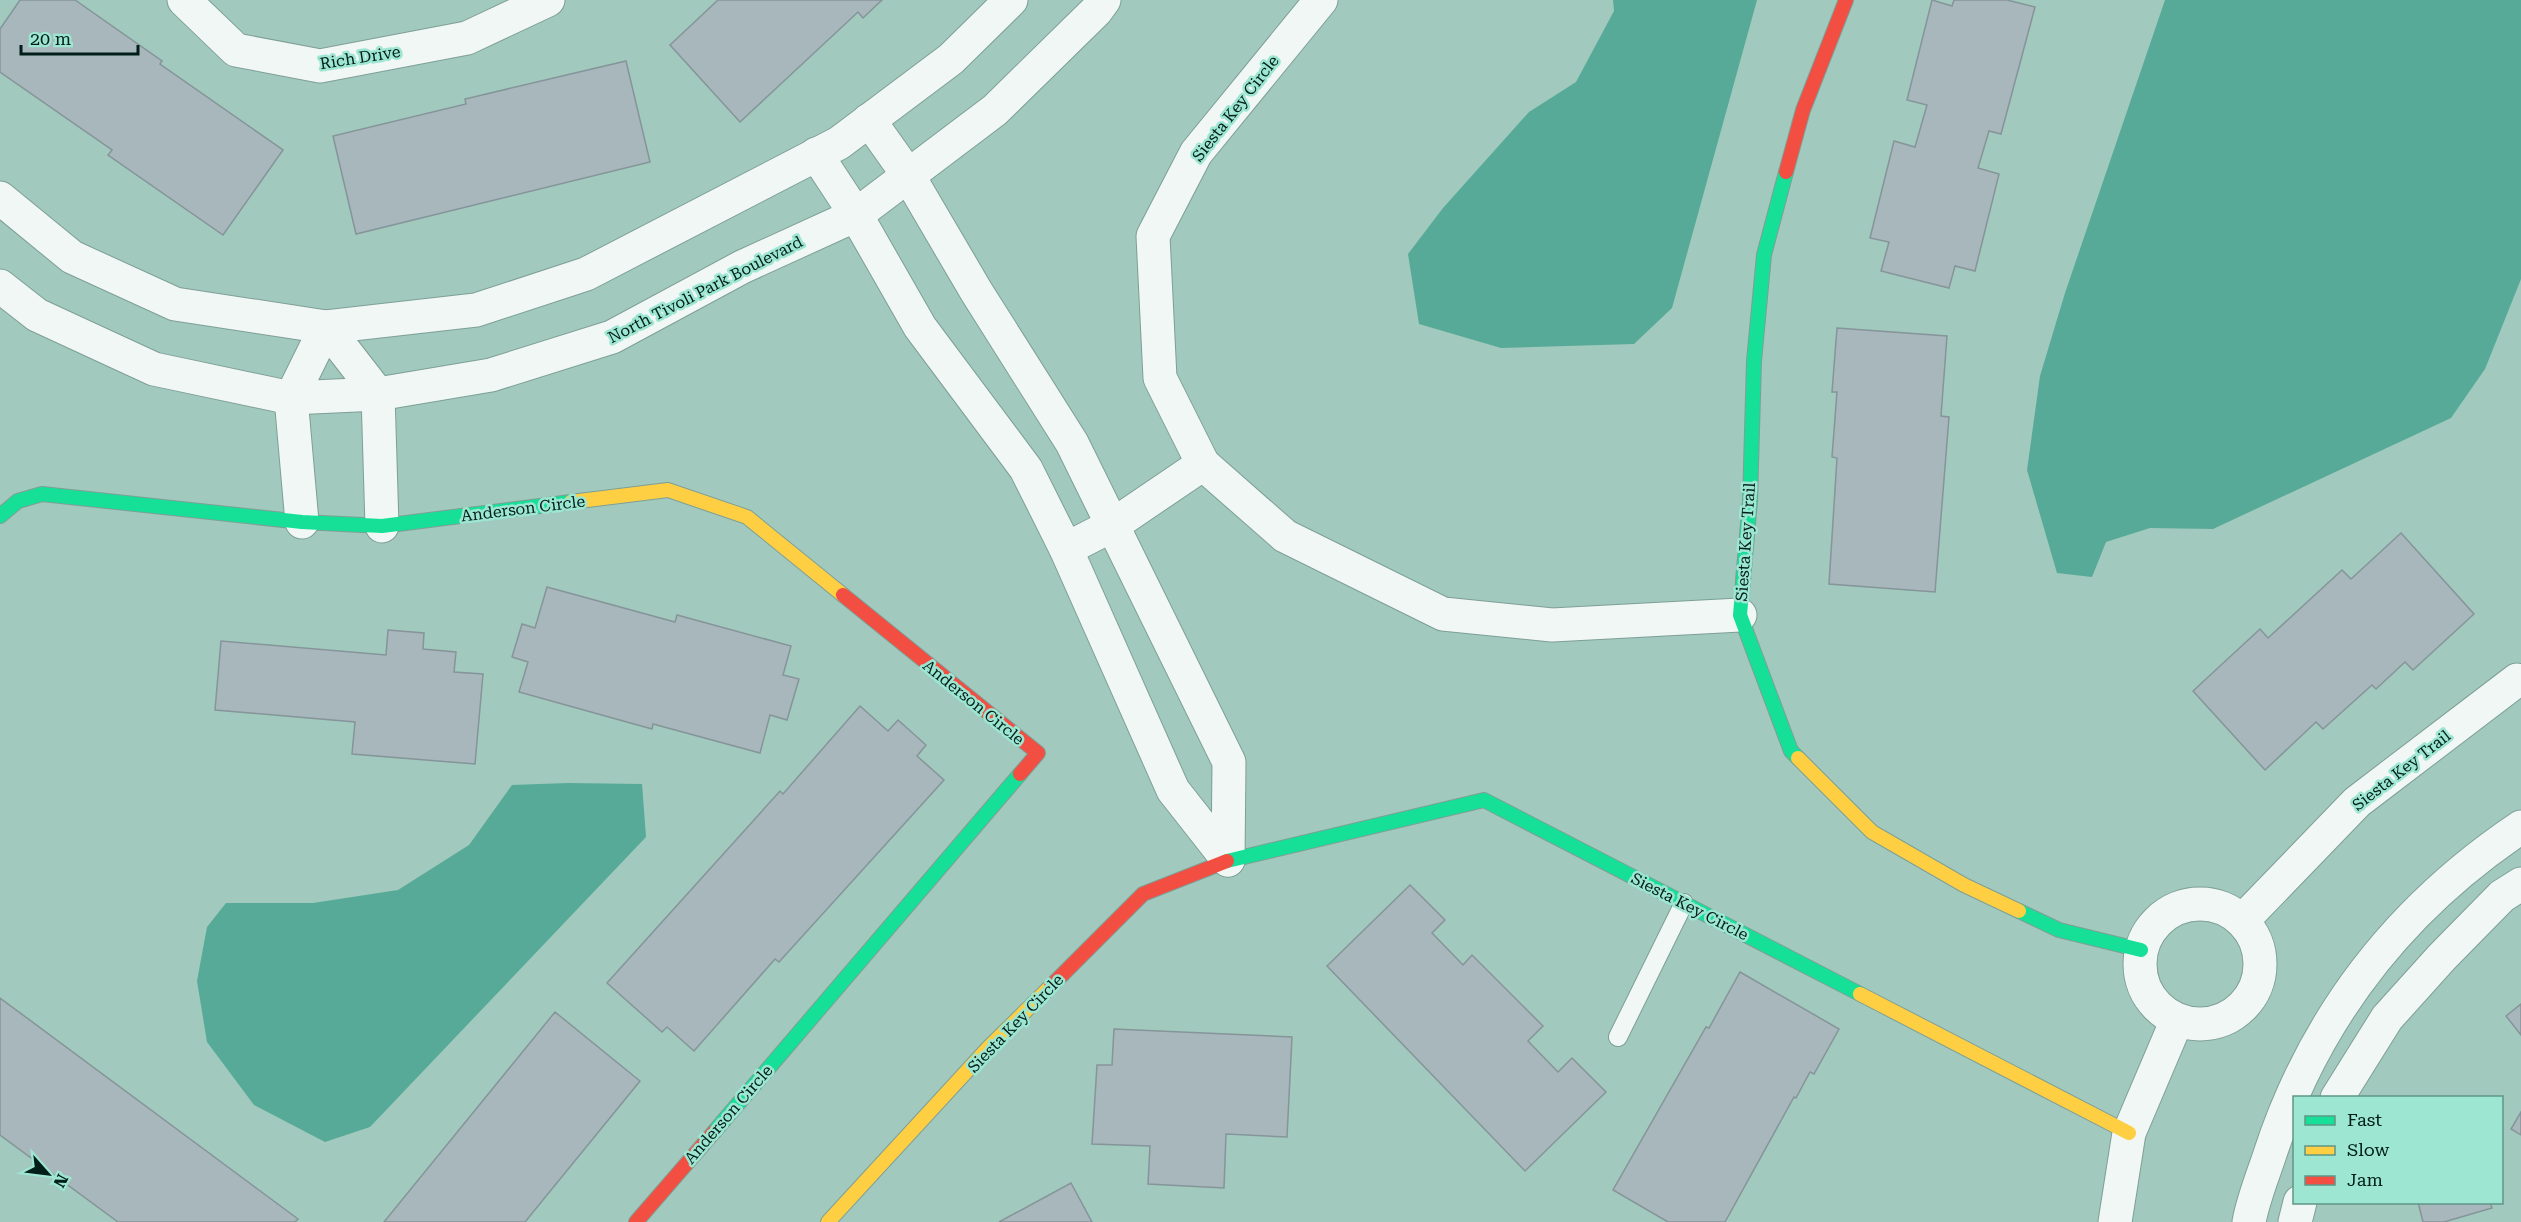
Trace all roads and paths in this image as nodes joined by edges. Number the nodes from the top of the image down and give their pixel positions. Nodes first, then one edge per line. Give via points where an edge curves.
1 (184, 0) edge
2 (548, 0) edge
3 (1011, 0) edge
4 (1104, 0) edge
5 (1321, 0) edge
6 (1846, 0) edge
7 (869, 120) junction
8 (816, 154) junction
9 (908, 175) junction
10 (0, 198) edge
11 (856, 215) junction
12 (0, 286) edge
13 (326, 327) junction
14 (378, 394) junction
15 (291, 398) junction
16 (1203, 464) junction
17 (0, 516) edge
18 (302, 522) junction
19 (1113, 525) junction
20 (382, 526) junction
21 (1066, 549) junction
22 (1740, 615) junction
23 (2517, 680) dead end
24 (2521, 827) edge
25 (1228, 860) junction
26 (2521, 884) edge
27 (1684, 903) junction
28 (2243, 920) junction
29 (2141, 950) junction
30 (2177, 1020) junction
31 (1618, 1036) dead end
32 (2338, 1096) edge
33 (2129, 1133) junction
34 (2300, 1204) edge
35 (839, 1218) edge
36 (636, 1222) edge
37 (2115, 1222) edge
38 (2249, 1222) edge
39 (2295, 1222) edge

1 - 2 street, Rich Drive via 236,50 320,66 467,38
3 - 7 street via 951,59
4 - 9 street, North Tivoli Park Boulevard via 994,110
5 - 16 street, Siesta Key Circle via 1196,153 1153,236 1160,378
6 - 22 street, Siesta Key Trail via 1803,110 1764,255
7 - 8 street
7 - 9 street
8 - 11 street
8 - 13 street via 586,274 476,310
9 - 11 street, North Tivoli Park Boulevard
9 - 19 street via 1072,443
10 - 13 street via 72,257 175,304
11 - 14 street, North Tivoli Park Boulevard via 742,267 612,337 491,375
11 - 21 street via 920,327 1026,469
12 - 15 street, North Tivoli Park Boulevard via 37,315 154,369
13 - 14 street
13 - 15 street
14 - 15 street, North Tivoli Park Boulevard
14 - 20 street
15 - 18 street
16 - 19 street
16 - 22 street, Siesta Key Circle via 1286,536 1443,614 1552,625
17 - 18 street, Anderson Circle via 18,501 42,494
18 - 20 street, Anderson Circle
19 - 21 street
19 - 25 street via 1229,762
20 - 36 street, Anderson Circle via 668,490 747,517 1038,753
21 - 25 street via 1173,790
22 - 29 street, Siesta Key Trail via 1791,751 1872,832 1964,885 2059,930
23 - 28 street, Siesta Key Trail via 2357,802
24 - 38 street via 2481,854 2416,911 2357,981 2309,1057 2278,1131
25 - 27 street, Siesta Key Circle via 1484,800
25 - 35 street, Siesta Key Circle via 1143,894 989,1047
26 - 32 street via 2494,903 2387,1018
27 - 31 lane
27 - 33 street, Siesta Key Circle
28 - 29 street via 2228,909 2192,903 2159,919
28 - 30 street via 2255,937 2260,957 2259,978 2251,997 2218,1022 2197,1024
29 - 30 street via 2143,984 2151,999
30 - 33 street
33 - 37 street
34 - 39 street

